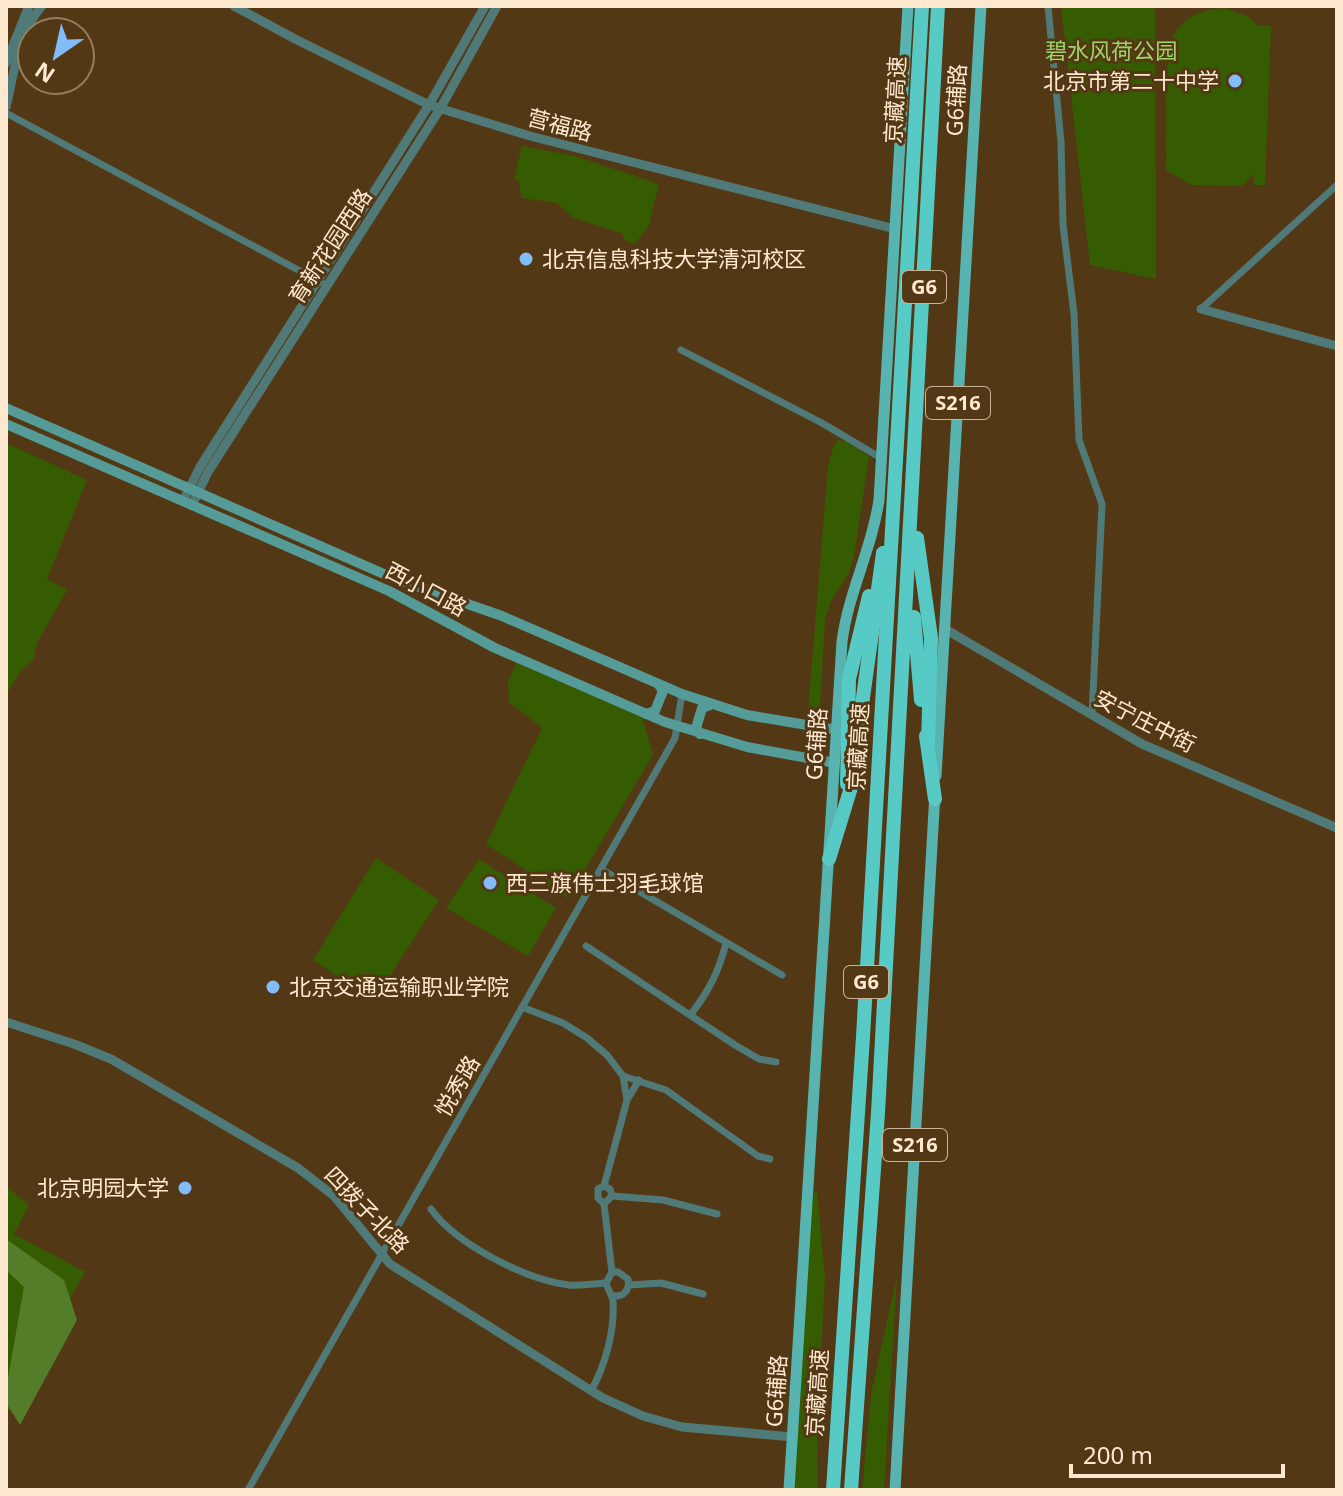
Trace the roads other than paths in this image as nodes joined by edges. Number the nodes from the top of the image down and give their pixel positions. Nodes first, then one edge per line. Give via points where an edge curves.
1 (29, 6) edge
2 (42, 6) edge
3 (234, 6) edge
4 (485, 6) edge
5 (497, 6) edge
6 (908, 6) edge
7 (922, 6) edge
8 (938, 6) edge
9 (981, 6) edge
10 (1048, 6) edge
11 (6, 63) edge
12 (434, 107) junction
13 (6, 110) edge
14 (1337, 185) edge
15 (895, 229) junction
16 (322, 282) junction
17 (1201, 309) joint
18 (1337, 346) edge
19 (681, 350) dead end
20 (6, 408) edge
21 (6, 424) edge
22 (881, 458) junction
23 (896, 474) junction
24 (193, 490) junction
25 (187, 503) junction
26 (912, 507) junction
27 (909, 567) junction
28 (945, 629) junction
29 (659, 685) junction
30 (682, 694) junction
31 (710, 705) junction
32 (646, 714) junction
33 (1092, 715) junction
34 (811, 726) junction
35 (678, 727) junction
36 (837, 730) junction
37 (700, 734) junction
38 (928, 744) junction
39 (808, 758) junction
40 (835, 763) junction
41 (935, 799) junction
42 (1337, 828) edge
43 (829, 859) junction
44 (601, 869) junction
45 (726, 943) junction
46 (586, 946) dead end
47 (782, 975) dead end
48 (522, 1007) junction
49 (691, 1014) junction
50 (6, 1022) edge
51 (776, 1062) dead end
52 (623, 1076) junction
53 (639, 1080) junction
54 (627, 1100) junction
55 (770, 1159) dead end
56 (604, 1186) junction
57 (612, 1196) junction
58 (604, 1204) junction
59 (431, 1209) dead end
60 (717, 1214) dead end
61 (382, 1256) junction
62 (612, 1272) junction
63 (606, 1283) junction
64 (629, 1285) junction
65 (703, 1294) dead end
66 (613, 1296) junction
67 (591, 1391) junction
68 (793, 1437) junction
69 (248, 1490) edge
70 (789, 1490) edge
71 (833, 1490) edge
72 (851, 1490) edge
73 (895, 1490) edge

1 - 11 street
2 - 13 street via 30,23
3 - 12 street, 营福路
4 - 12 street, 育新花园西路
5 - 12 street, 育新花园西路
6 - 15 main road, G6辅路
7 - 23 highway, 京藏高速 / G6
8 - 26 highway, 京藏高速 / G6
9 - 28 main road, G6辅路 / S216
10 - 33 street via 1079,440 1102,504
12 - 15 street, 营福路
12 - 16 street, 育新花园西路
13 - 16 street
14 - 17 street
15 - 22 main road, G6辅路
16 - 24 street, 育新花园西路
17 - 18 street
19 - 22 street
20 - 24 main road, 西小口路
21 - 25 main road, 西小口路
22 - 36 main road, G6辅路 via 876,517 844,628
23 - 43 highway via 857,768
23 - 71 highway, 京藏高速 / G6
24 - 25 street, 育新花园西路
24 - 29 main road, 西小口路
25 - 32 main road, 西小口路 via 404,597 495,648
26 - 27 highway, 京藏高速 / G6
26 - 38 highway via 931,638
27 - 38 highway
27 - 72 highway, 京藏高速 / G6
28 - 33 street, 安宁庄中街
28 - 41 main road, G6辅路 / S216
29 - 30 main road, 西小口路
29 - 32 main road via 663,692 654,712
30 - 31 main road, 西小口路
30 - 35 street, 悦秀路
31 - 34 main road, 西小口路
31 - 37 main road via 702,708 696,728
32 - 35 main road, 西小口路
33 - 42 street, 安宁庄中街 via 1142,744
34 - 36 main road, 西小口路
34 - 39 main road via 817,732 815,753
35 - 37 main road, 西小口路
35 - 44 street, 悦秀路
36 - 40 main road, G6辅路
37 - 39 main road, 西小口路
38 - 41 highway
39 - 40 main road, 西小口路
40 - 43 main road, G6辅路
41 - 73 main road, G6辅路 / S216
43 - 68 main road, G6辅路
44 - 45 street
44 - 48 street, 悦秀路
45 - 47 street
45 - 49 street via 719,971
46 - 49 street
48 - 52 street via 587,1038
48 - 61 street, 悦秀路
49 - 51 street via 759,1059
50 - 61 street, 四拨子北路 via 111,1059 298,1168 334,1196
52 - 53 street
52 - 54 street
53 - 54 street
53 - 55 street via 666,1090 758,1156
54 - 56 street
56 - 57 street
56 - 58 street via 598,1189
57 - 58 street
57 - 60 street via 663,1200
58 - 62 street
59 - 63 street via 478,1251 510,1267 568,1285
61 - 67 street, 四拨子北路
61 - 69 street, 悦秀路
62 - 63 street
62 - 64 street via 624,1275
63 - 66 street
64 - 65 street via 661,1283
64 - 66 street via 620,1297
66 - 67 street via 605,1357
67 - 68 street, 四拨子北路 via 630,1411 682,1427
68 - 70 main road, G6辅路

